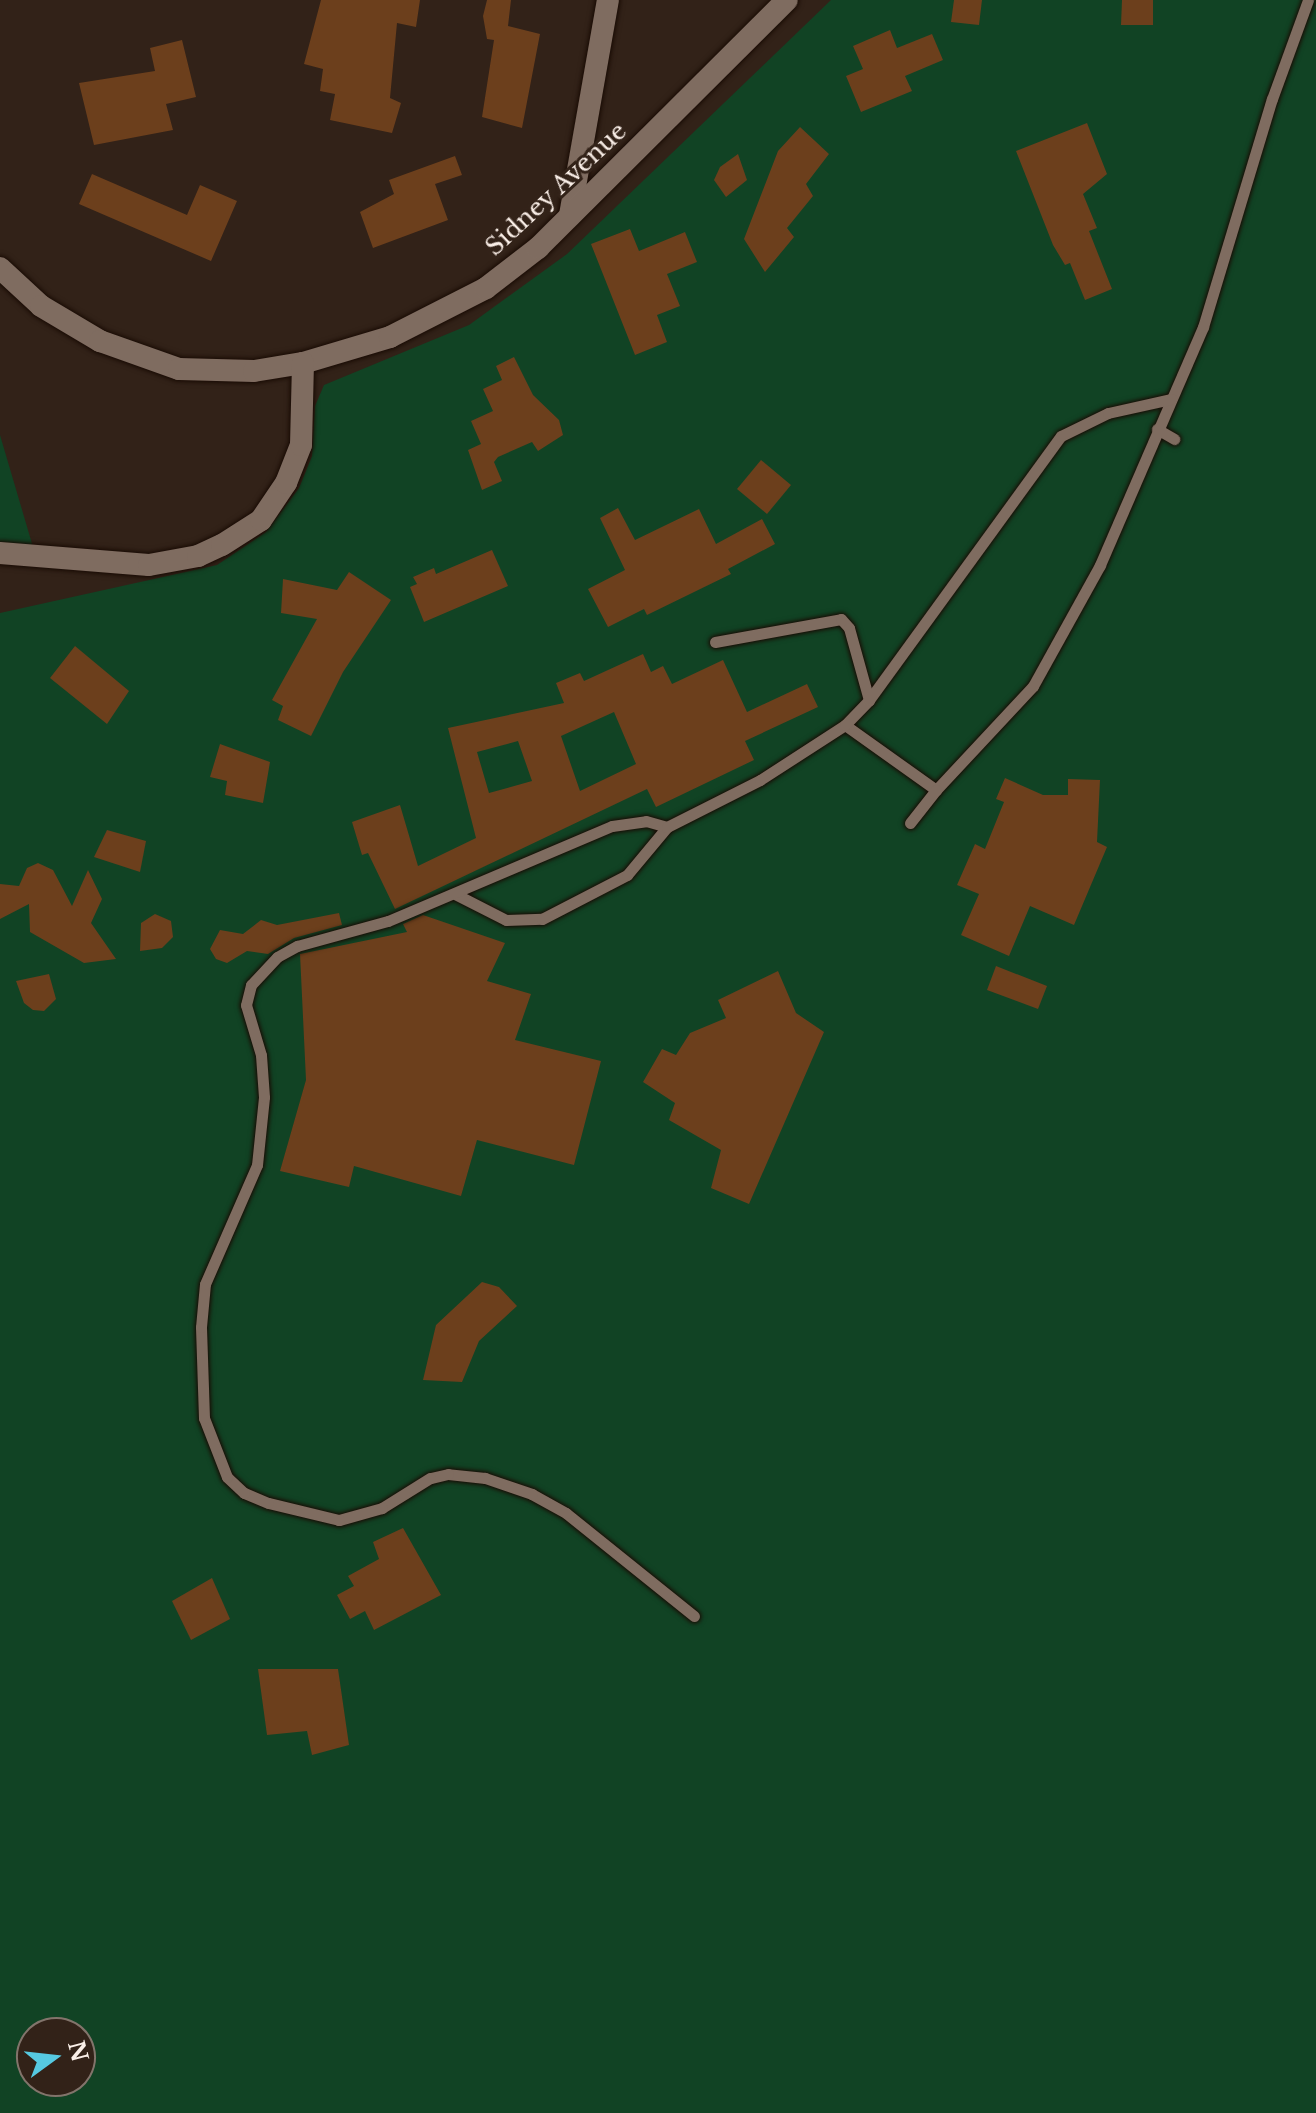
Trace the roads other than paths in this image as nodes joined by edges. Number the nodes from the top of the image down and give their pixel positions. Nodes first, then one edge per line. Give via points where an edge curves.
1 (608, 0) edge
2 (787, 0) edge
3 (1308, 0) edge
4 (570, 215) junction
5 (0, 268) edge
6 (303, 363) junction
7 (1171, 399) junction
8 (1157, 429) junction
9 (1174, 439) dead end
10 (0, 553) edge
11 (715, 642) dead end
12 (869, 700) junction
13 (845, 725) junction
14 (936, 790) junction
15 (910, 823) dead end
16 (667, 827) junction
17 (455, 894) junction
18 (694, 1616) dead end

1 - 4 street
2 - 4 street, Sidney Avenue
3 - 7 lane via 1272,99 1203,327
4 - 6 street, Sidney Avenue via 538,248 450,309 390,337
5 - 6 street, Sidney Avenue via 41,306 100,341 179,369 228,372
6 - 10 street via 301,445 286,483 261,520 222,545 198,556 149,565
7 - 8 lane
7 - 12 lane via 1108,413 1061,436
8 - 9 lane
8 - 14 lane via 1110,544 1057,648 1033,686
11 - 12 lane via 841,619 849,628
12 - 13 lane
13 - 14 lane
13 - 16 lane via 760,780
14 - 15 lane
16 - 17 lane via 646,821 612,826
16 - 17 lane via 627,875 542,919 506,920
17 - 18 lane via 388,921 297,946 277,957 251,985 246,1005 261,1055 264,1097 257,1165 205,1284 201,1327 204,1418 214,1453 244,1493 339,1520 382,1508 430,1478 448,1474 496,1482 566,1513

